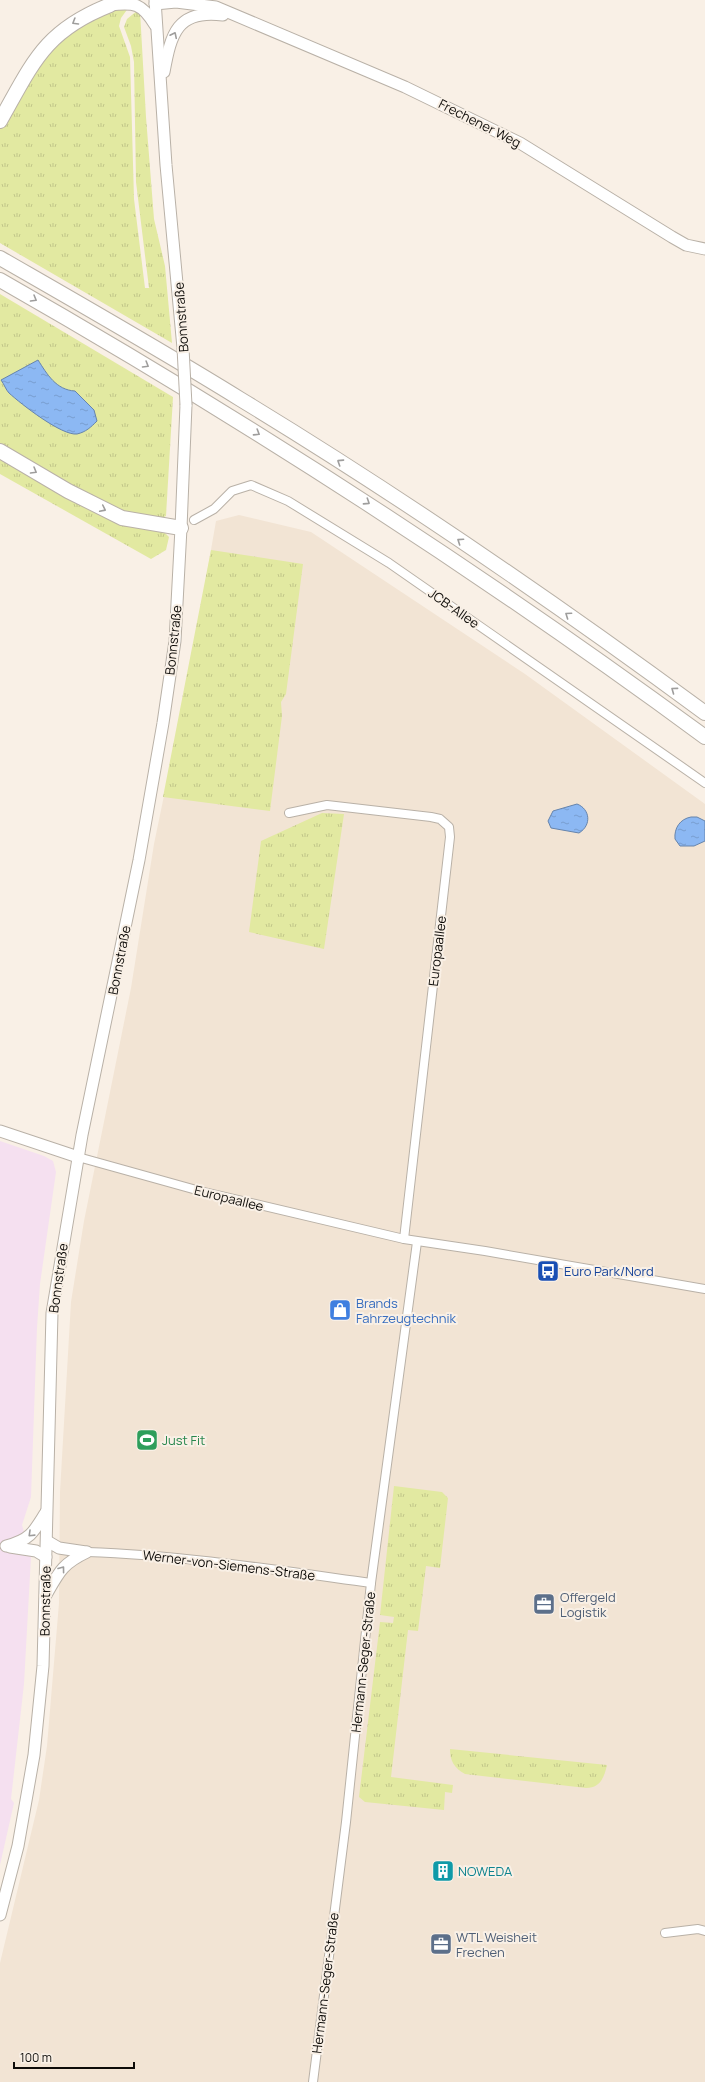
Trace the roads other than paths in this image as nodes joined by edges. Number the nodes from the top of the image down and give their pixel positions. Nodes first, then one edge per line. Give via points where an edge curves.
1 (155, 2) edge
2 (114, 3) edge
3 (243, 17) junction
4 (157, 29) junction
5 (161, 86) junction
6 (0, 121) edge
7 (705, 249) edge
8 (0, 258) edge
9 (0, 280) edge
10 (0, 451) edge
11 (194, 520) dead end
12 (182, 528) junction
13 (705, 713) edge
14 (705, 737) edge
15 (705, 783) edge
16 (289, 813) dead end
17 (0, 1131) edge
18 (78, 1157) junction
19 (404, 1239) junction
20 (417, 1242) junction
21 (705, 1289) edge
22 (47, 1511) junction
23 (47, 1541) junction
24 (3, 1545) edge
25 (87, 1552) junction
26 (46, 1557) junction
27 (371, 1582) junction
28 (45, 1596) junction
29 (0, 1915) edge
30 (705, 1931) edge
31 (665, 1933) dead end
32 (313, 2082) edge

1 - 3 main road, Frechener Weg via 204,5
1 - 4 main road, Bonnstraße
2 - 4 main road via 137,5 149,14
2 -> 6 highway via 74,22 51,40 31,66
5 -> 3 main road, Frechener Weg via 172,37 186,20 211,13
3 - 7 main road, Frechener Weg via 405,87 520,142 672,238 686,245
4 - 5 main road, Bonnstraße
5 - 12 main road, Bonnstraße, bridge via 186,405
13 -> 8 highway via 518,580 378,487 242,400
9 -> 14 highway via 230,416 372,506 506,595
10 -> 12 highway via 68,491 122,518
11 - 15 street, JCB-Allee via 214,509 232,491 251,485 288,500 389,563
12 - 18 main road, Bonnstraße via 174,641 164,723 139,860
16 - 19 street, Europaallee via 327,805 431,817 449,827 450,837
17 - 18 main road
18 - 19 street, Europaallee via 200,1191
18 - 22 main road, Bonnstraße via 52,1313
19 - 20 street, Europaallee
20 - 21 street, Europaallee via 486,1251
20 - 27 street, Hermann-Seger-Straße
22 - 23 main road, Bonnstraße
22 -> 24 main road via 30,1536 21,1542
23 - 25 main road via 59,1548
23 - 26 main road, Bonnstraße
24 - 26 main road via 36,1550
25 - 27 street, Werner-von-Siemens-Straße via 208,1561
28 -> 25 main road via 68,1561
26 - 28 main road, Bonnstraße
27 - 32 street, Hermann-Seger-Straße via 346,1822
28 - 29 main road, Bonnstraße via 43,1666 34,1755 18,1846
30 - 31 street via 698,1929

